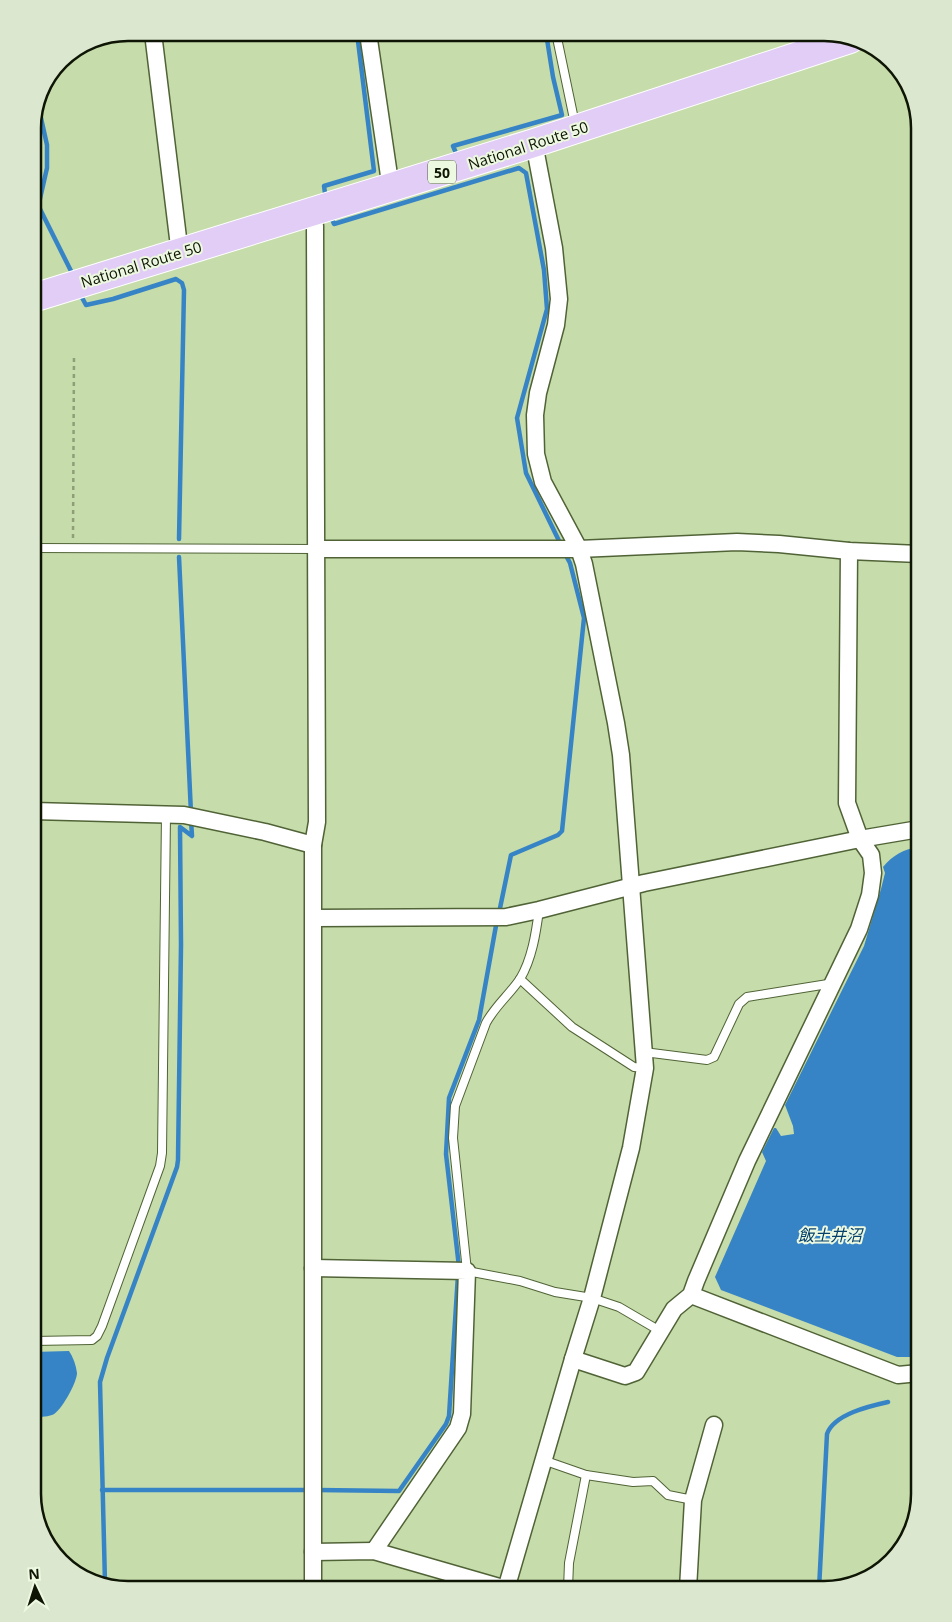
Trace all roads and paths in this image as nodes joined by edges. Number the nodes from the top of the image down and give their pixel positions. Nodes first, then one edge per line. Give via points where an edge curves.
1 (154, 41) edge
2 (369, 41) edge
3 (558, 41) edge
4 (839, 43) edge
5 (576, 129) junction
6 (534, 144) junction
7 (391, 189) junction
8 (312, 213) junction
9 (181, 252) junction
10 (41, 296) edge
11 (74, 355) dead end
12 (73, 547) junction
13 (41, 548) edge
14 (317, 549) junction
15 (579, 549) junction
16 (849, 551) junction
17 (911, 554) edge
18 (41, 811) edge
19 (166, 814) junction
20 (911, 830) edge
21 (860, 839) junction
22 (313, 846) junction
23 (631, 887) junction
24 (539, 910) junction
25 (314, 918) junction
26 (520, 979) junction
27 (834, 983) junction
28 (645, 1060) junction
29 (313, 1268) junction
30 (467, 1271) junction
31 (691, 1295) junction
32 (592, 1298) junction
33 (660, 1332) junction
34 (41, 1340) edge
35 (573, 1359) junction
36 (911, 1374) edge
37 (714, 1425) dead end
38 (543, 1460) junction
39 (586, 1475) junction
40 (693, 1500) junction
41 (374, 1551) junction
42 (313, 1552) junction
43 (313, 1581) edge
44 (479, 1581) edge
45 (509, 1581) edge
46 (568, 1581) edge
47 (688, 1581) edge

1 - 9 street
2 - 7 street
3 - 5 lane
4 - 5 highway, National Route 50 / 50
5 - 6 highway, National Route 50 / 50
6 - 7 highway, National Route 50 / 50
6 - 15 street via 554,248 559,299 535,415 538,466 543,482
7 - 8 highway, National Route 50 / 50
8 - 9 highway, National Route 50 / 50
8 - 14 street via 315,226
9 - 10 highway, National Route 50 / 50
11 - 12 path
12 - 13 lane
12 - 14 lane
14 - 15 street
14 - 22 street via 317,822
15 - 16 street via 737,542
15 - 23 street via 589,584 616,723
16 - 17 street
16 - 21 street via 847,803
18 - 19 street
19 - 22 street via 256,830
19 - 34 lane via 160,1166 96,1336 92,1340
20 - 21 street
21 - 23 street
21 - 27 street via 871,855 870,895 860,929
22 - 25 street
23 - 24 street
23 - 28 street
24 - 25 street via 490,918
24 - 26 lane via 536,932
25 - 29 street
26 - 28 lane via 572,1027 634,1067
26 - 30 lane via 486,1023 455,1106 453,1138
27 - 28 lane via 747,997 739,1004 714,1056 707,1060
27 - 31 street via 747,1161
28 - 32 street via 630,1148
29 - 30 street
29 - 42 street
30 - 32 lane
30 - 41 street via 462,1414 458,1428
31 - 33 street via 674,1309
31 - 36 street via 898,1375
32 - 33 lane via 619,1307
32 - 35 street
33 - 35 street via 636,1372 625,1376
35 - 38 street
37 - 40 street
38 - 39 lane
38 - 45 street
39 - 40 lane via 653,1482 668,1495
39 - 46 lane
40 - 47 street
41 - 42 street
41 - 44 street
42 - 43 street

